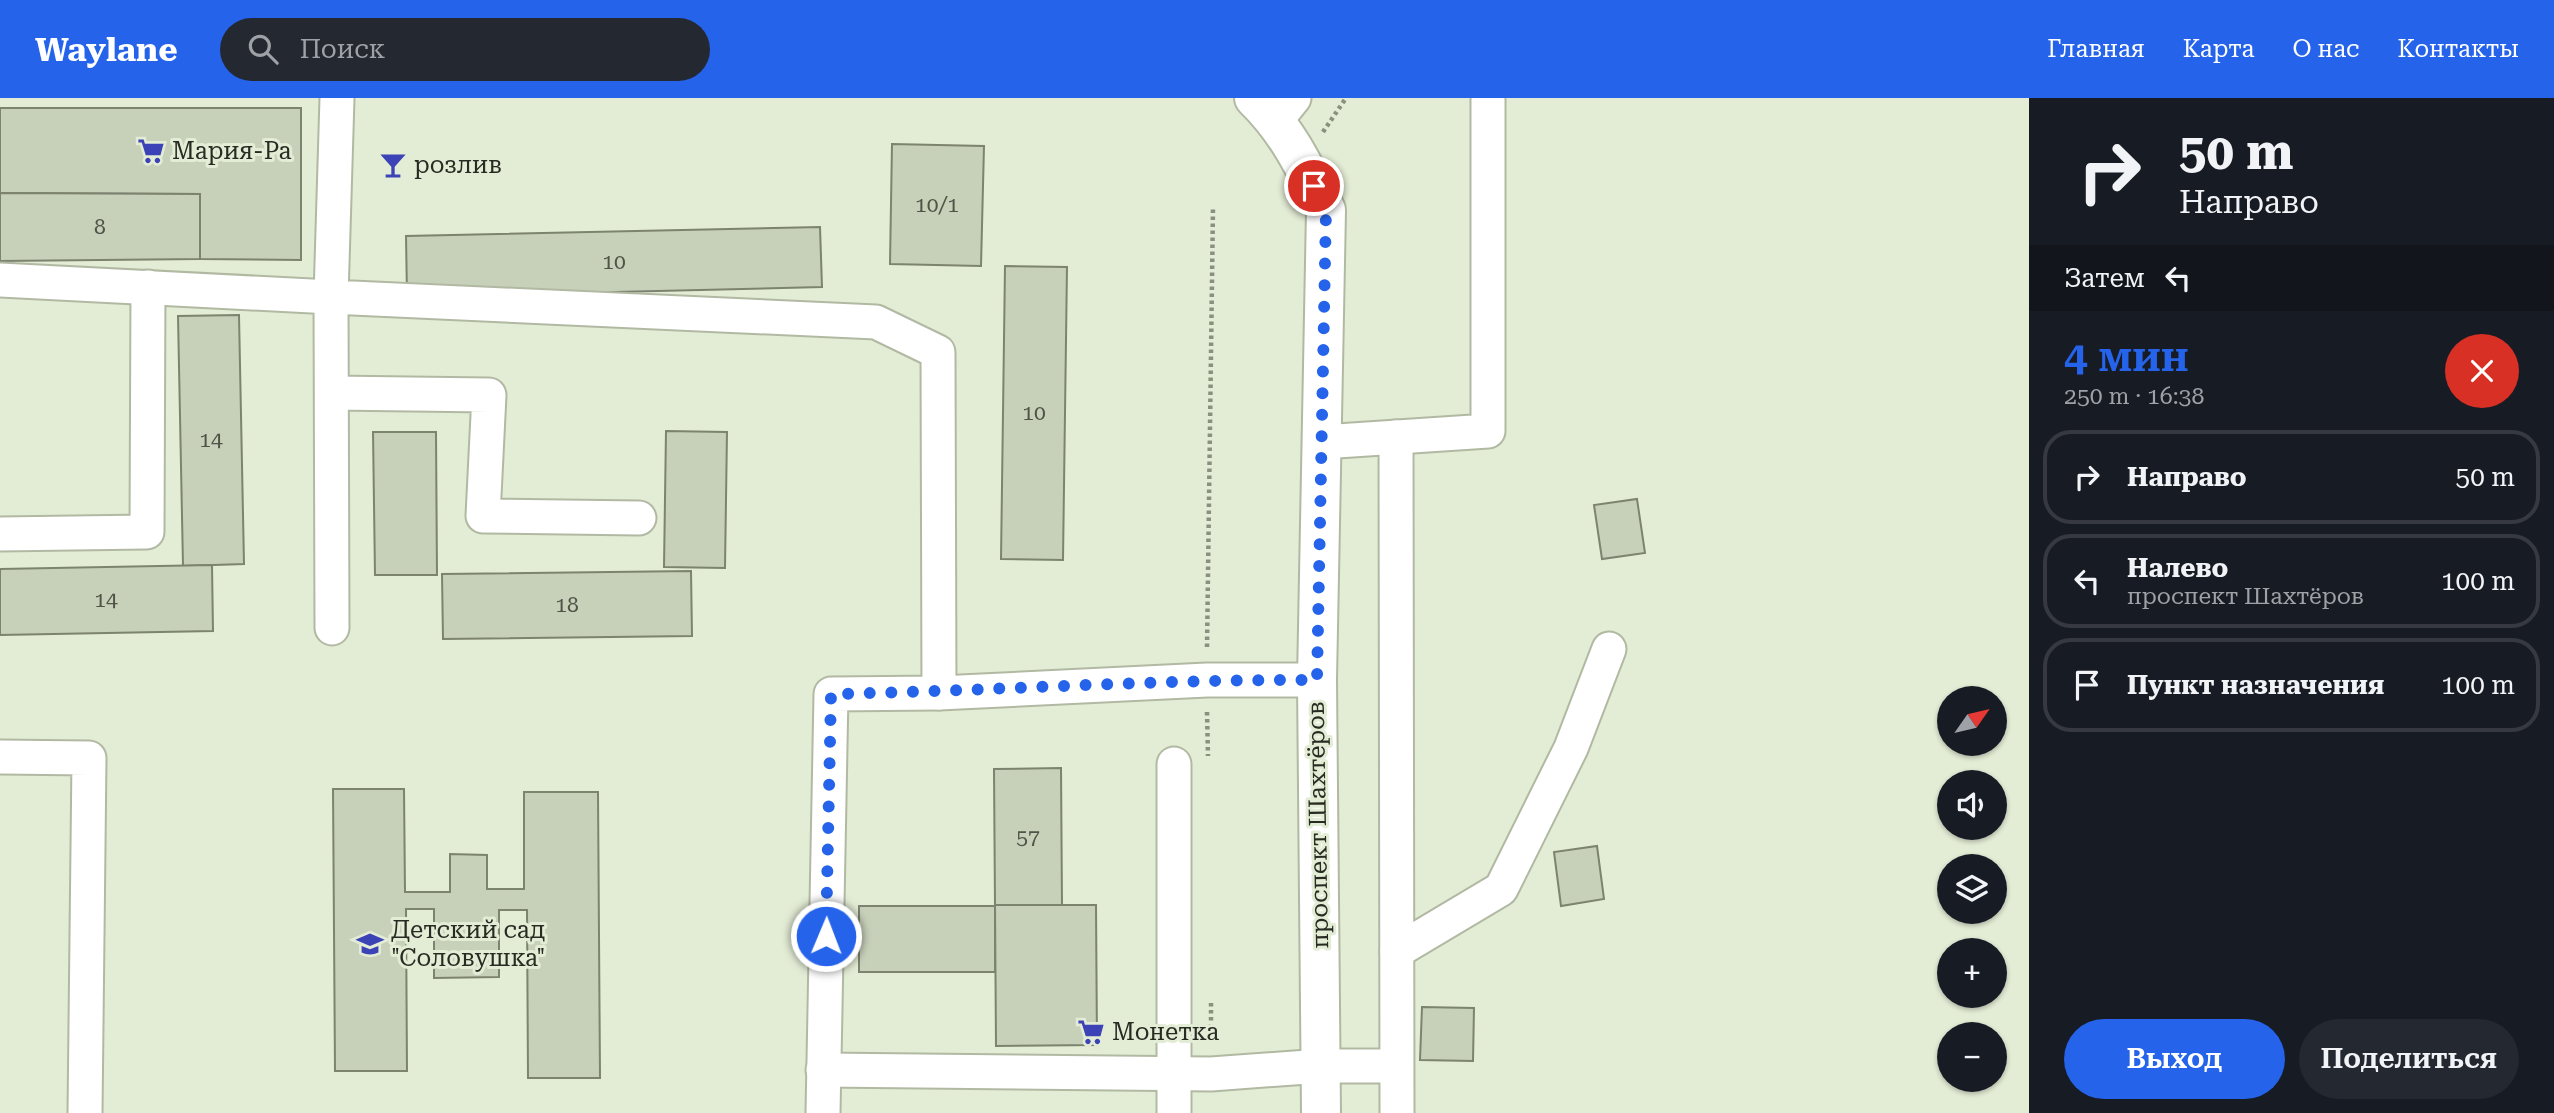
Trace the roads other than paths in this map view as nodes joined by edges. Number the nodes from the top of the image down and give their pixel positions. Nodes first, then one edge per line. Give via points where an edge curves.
1 (337, 98) edge
2 (1488, 98) edge
3 (1275, 105) edge
4 (0, 280) edge
5 (148, 288) junction
6 (331, 297) junction
7 (332, 393) junction
8 (1396, 437) junction
9 (1322, 442) junction
10 (639, 518) dead end
11 (0, 534) edge
12 (332, 628) dead end
13 (1609, 649) dead end
14 (1317, 680) junction
15 (939, 693) junction
16 (0, 757) edge
17 (1174, 764) dead end
18 (1397, 951) junction
19 (1321, 1066) junction
20 (1396, 1066) junction
21 (823, 1070) junction
22 (1174, 1074) junction
23 (85, 1113) edge
24 (823, 1113) edge
25 (1174, 1113) edge
26 (1321, 1113) edge
27 (1397, 1113) edge

1 - 6 street
2 - 8 street via 1488,432
3 - 9 main road, проспект Шахтёров via 1326,210
4 - 5 street
5 - 6 street
5 - 11 street via 147,532
6 - 7 street
6 - 15 street via 876,322 938,352
7 - 10 street via 489,395 483,516
7 - 12 street
8 - 9 street
8 - 18 street
9 - 14 main road, проспект Шахтёров
13 - 18 street via 1571,748 1501,889
14 - 15 street via 1207,680
14 - 19 main road, проспект Шахтёров
15 - 21 street via 831,694
16 - 23 street via 89,758
17 - 22 street
18 - 20 street
19 - 20 street
19 - 22 street
19 - 26 main road, проспект Шахтёров
20 - 27 street
21 - 22 street
21 - 24 street
22 - 25 street

